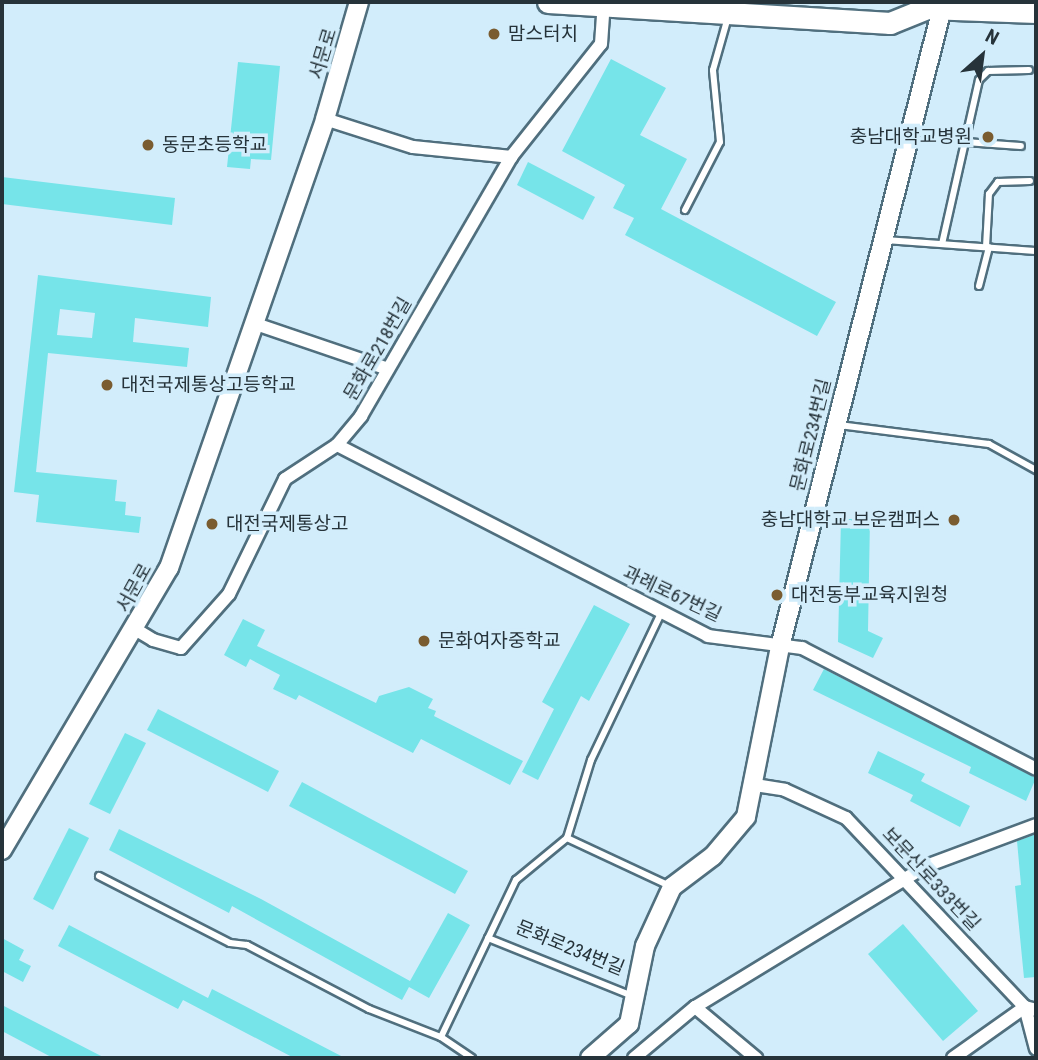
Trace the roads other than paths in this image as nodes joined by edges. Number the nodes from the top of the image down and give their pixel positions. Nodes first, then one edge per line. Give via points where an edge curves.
1 (359, 2) edge
2 (548, 2) edge
3 (604, 5) junction
4 (928, 6) edge
5 (729, 12) junction
6 (1036, 12) edge
7 (1028, 70) dead end
8 (325, 119) junction
9 (965, 142) junction
10 (1021, 146) dead end
11 (511, 157) junction
12 (1030, 181) dead end
13 (685, 210) dead end
14 (883, 240) junction
15 (942, 244) junction
16 (987, 247) junction
17 (1036, 251) edge
18 (979, 286) dead end
19 (256, 324) junction
20 (388, 369) junction
21 (836, 425) junction
22 (337, 444) junction
23 (1036, 470) edge
24 (661, 613) junction
25 (135, 629) junction
26 (779, 647) junction
27 (1036, 769) edge
28 (755, 785) junction
29 (1036, 825) edge
30 (567, 838) junction
31 (2, 850) edge
32 (99, 876) dead end
33 (907, 880) junction
34 (672, 887) junction
35 (488, 938) junction
36 (637, 998) junction
37 (695, 1007) junction
38 (1031, 1009) edge
39 (441, 1037) junction
40 (1036, 1049) edge
41 (472, 1058) edge
42 (590, 1058) edge
43 (636, 1058) edge
44 (756, 1058) edge
45 (953, 1058) edge

1 - 8 main road, 서문로
2 - 3 main road
3 - 5 main road
3 - 11 street, 문화로218번길 via 601,44
4 - 5 main road via 890,23
4 - 6 main road
4 - 14 main road, 문화로234번길
5 - 13 lane via 713,70 720,142
7 - 9 lane via 988,71 979,80
8 - 11 street via 413,146
8 - 19 main road, 서문로
9 - 10 lane
9 - 15 lane
11 - 20 street, 문화로218번길
12 - 16 lane via 998,182 989,194
14 - 15 lane
14 - 21 main road, 문화로234번길
15 - 16 lane
16 - 17 lane
16 - 18 lane
19 - 20 street
19 - 25 main road, 서문로 via 191,516
20 - 22 street, 문화로218번길 via 361,416
21 - 23 lane via 989,444
21 - 26 main road, 문화로234번길
22 - 24 street, 과례로67번길
22 - 25 street, 문화로218번길 via 285,479 229,594 181,648
24 - 26 street, 과례로67번길 via 708,636
24 - 30 lane via 591,760
25 - 31 main road, 서문로
26 - 27 street, 과례로67번길 via 802,648
26 - 28 main road, 문화로234번길
28 - 33 street, 보문산로333번길 via 785,790 846,818
28 - 34 main road, 문화로234번길 via 746,817 713,856
29 - 33 street via 926,866
30 - 34 lane
30 - 35 lane via 516,880
32 - 39 lane via 230,943 247,944 369,1009
33 - 37 street
33 - 38 street, 보문산로333번길
34 - 36 main road, 문화로234번길 via 645,946
35 - 36 lane, 문화로234번길
35 - 39 lane
36 - 42 main road, 문화로234번길 via 629,1024
37 - 43 street
37 - 44 street
38 - 40 street, 보문산로333번길
38 - 45 street
39 - 41 lane

